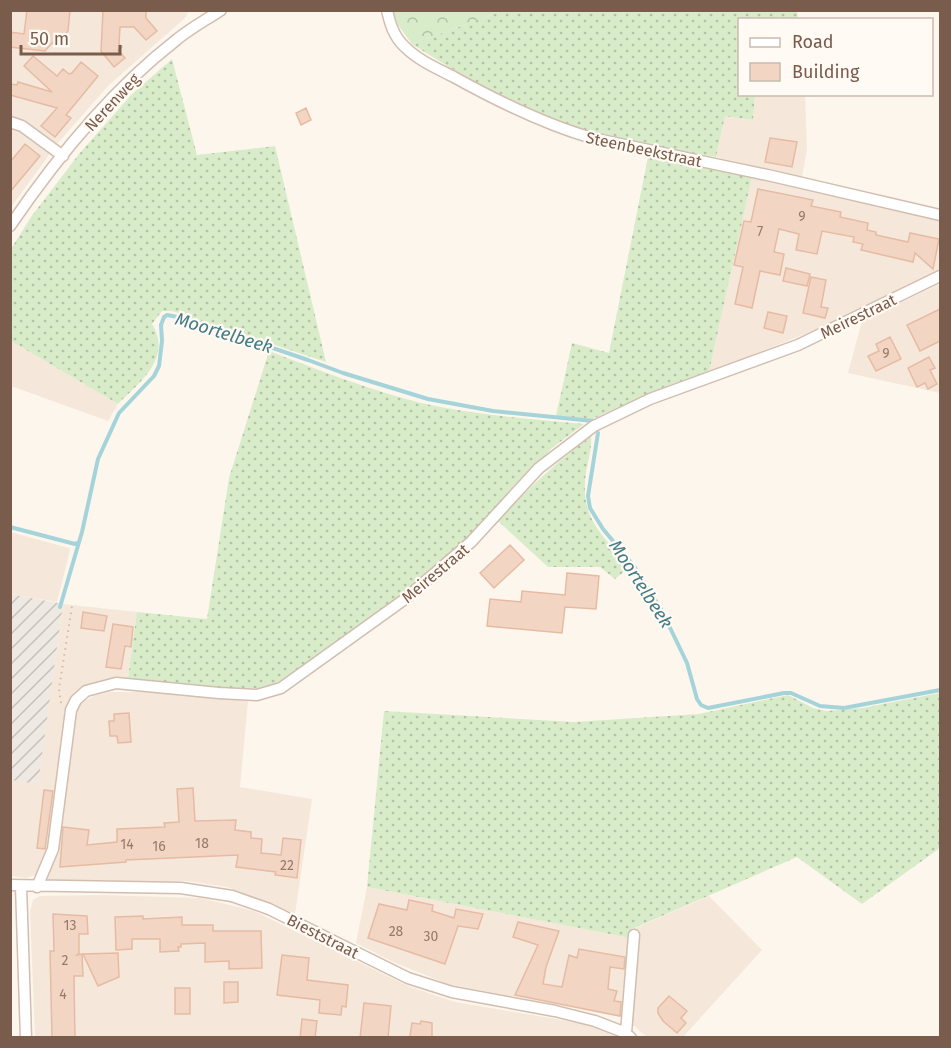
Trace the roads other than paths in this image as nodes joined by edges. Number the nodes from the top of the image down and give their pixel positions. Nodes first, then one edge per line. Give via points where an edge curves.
1 (221, 10) edge
2 (387, 10) edge
3 (10, 122) edge
4 (63, 156) junction
5 (14, 214) edge
6 (940, 215) edge
7 (10, 226) edge
8 (940, 276) edge
9 (16, 885) edge
10 (37, 886) junction
11 (634, 935) dead end
12 (629, 1035) edge
13 (26, 1038) edge

1 - 4 street, Nerenweg via 153,60 111,100
2 - 6 street, Steenbeekstraat via 392,30 421,60 503,104 566,131
3 - 4 street via 22,126
4 - 5 street, Nerenweg
5 - 7 street, Nerenweg
8 - 10 street, Meirestraat via 798,345 650,399 594,426 540,468 471,542 405,599 281,688 257,695 116,683 86,691 71,710 53,849
9 - 10 street, Bieststraat
9 - 13 street
10 - 12 street, Bieststraat via 180,888 232,896 269,909 408,978 452,993 585,1018
11 - 12 street, Bieststraat

